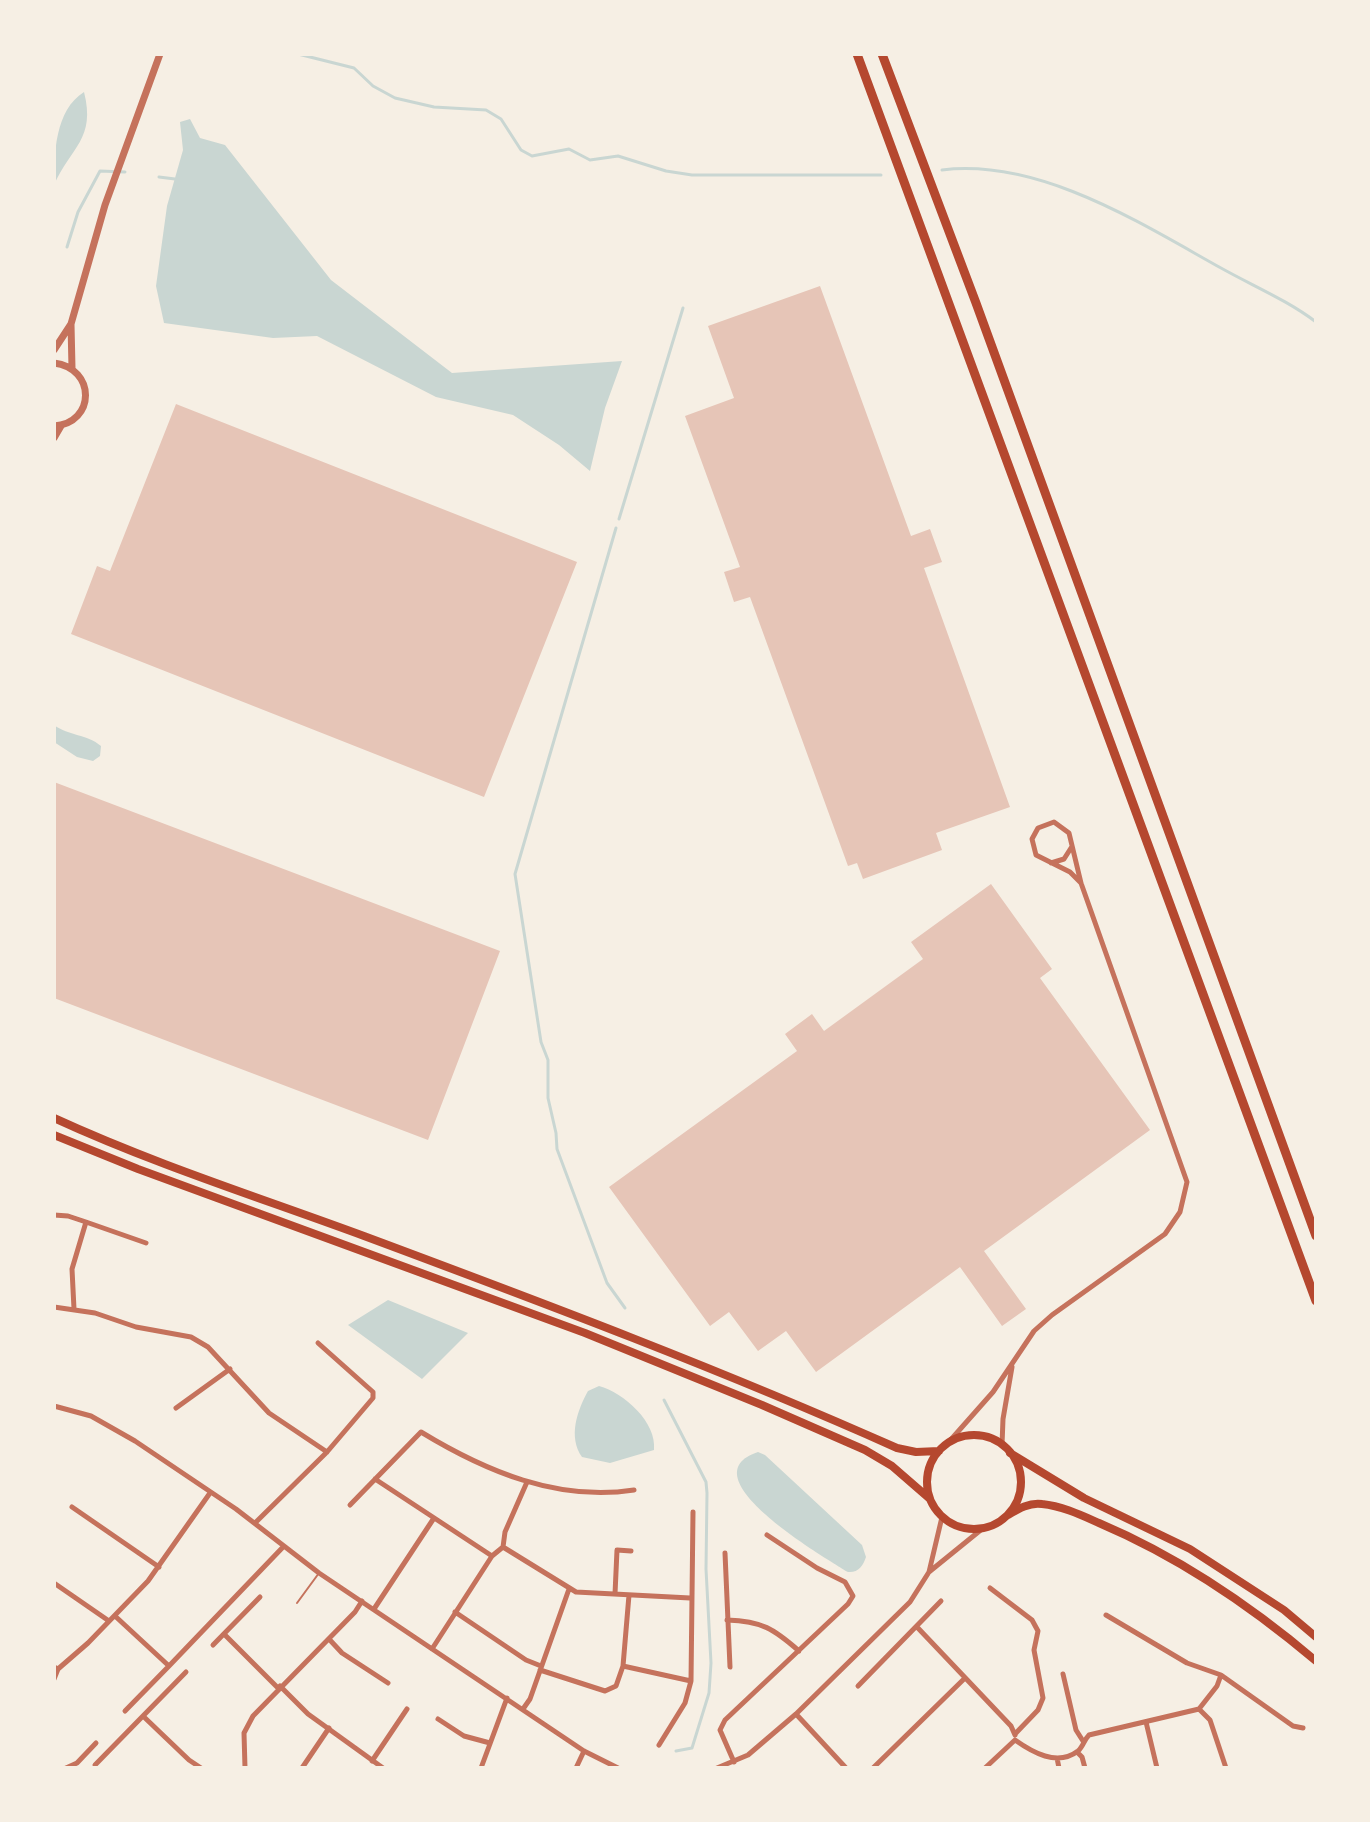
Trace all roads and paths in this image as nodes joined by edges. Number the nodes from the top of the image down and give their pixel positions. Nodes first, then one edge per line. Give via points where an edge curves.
1 (160, 54) edge
2 (857, 54) edge
3 (882, 54) edge
4 (71, 324) junction
5 (54, 350) edge
6 (54, 363) edge
7 (72, 369) junction
8 (58, 426) edge
9 (54, 438) edge
10 (1072, 846) junction
11 (1052, 863) junction
12 (1082, 883) junction
13 (54, 1118) edge
14 (54, 1135) edge
15 (54, 1215) edge
16 (87, 1222) junction
17 (1316, 1236) edge
18 (146, 1243) dead end
19 (1316, 1301) edge
20 (54, 1307) edge
21 (74, 1309) junction
22 (318, 1343) dead end
23 (1012, 1365) junction
24 (230, 1369) junction
25 (54, 1406) edge
26 (176, 1408) dead end
27 (947, 1444) junction
28 (1002, 1445) junction
29 (939, 1451) junction
30 (327, 1452) junction
31 (1010, 1453) junction
32 (375, 1479) junction
33 (527, 1482) junction
34 (634, 1490) dead end
35 (210, 1493) junction
36 (930, 1499) junction
37 (350, 1505) dead end
38 (72, 1507) dead end
39 (693, 1512) dead end
40 (1008, 1515) junction
41 (942, 1516) junction
42 (434, 1518) junction
43 (255, 1523) junction
44 (982, 1529) junction
45 (767, 1535) dead end
46 (284, 1546) junction
47 (503, 1547) junction
48 (631, 1551) dead end
49 (725, 1553) dead end
50 (492, 1556) junction
51 (159, 1567) junction
52 (929, 1572) junction
53 (319, 1573) junction
54 (54, 1583) edge
55 (990, 1588) dead end
56 (569, 1589) junction
57 (615, 1594) junction
58 (629, 1595) junction
59 (260, 1597) dead end
60 (690, 1598) junction
61 (941, 1600) dead end
62 (362, 1601) junction
63 (297, 1603) dead end
64 (374, 1609) junction
65 (455, 1612) junction
66 (1106, 1615) dead end
67 (115, 1616) junction
68 (728, 1620) junction
69 (110, 1621) junction
70 (917, 1627) junction
71 (224, 1635) junction
72 (1316, 1637) edge
73 (329, 1639) junction
74 (213, 1645) dead end
75 (432, 1648) junction
76 (799, 1651) junction
77 (1316, 1661) edge
78 (169, 1666) junction
79 (623, 1666) junction
80 (730, 1667) dead end
81 (56, 1668) edge
82 (541, 1668) junction
83 (186, 1672) dead end
84 (1063, 1674) dead end
85 (1221, 1676) junction
86 (965, 1678) junction
87 (54, 1679) edge
88 (691, 1681) junction
89 (388, 1683) dead end
90 (858, 1686) dead end
91 (279, 1687) junction
92 (507, 1698) junction
93 (407, 1709) dead end
94 (523, 1709) junction
95 (1199, 1709) junction
96 (125, 1711) dead end
97 (795, 1714) junction
98 (144, 1717) junction
99 (438, 1719) dead end
100 (1146, 1722) junction
101 (329, 1728) junction
102 (1303, 1728) dead end
103 (1015, 1737) junction
104 (1083, 1741) junction
105 (96, 1743) dead end
106 (490, 1743) junction
107 (659, 1746) dead end
108 (584, 1751) junction
109 (1077, 1752) junction
110 (1057, 1758) junction
111 (372, 1761) junction
112 (734, 1762) junction
113 (95, 1765) dead end
114 (66, 1768) edge
115 (201, 1768) edge
116 (245, 1768) edge
117 (302, 1768) edge
118 (383, 1768) edge
119 (481, 1768) edge
120 (576, 1768) edge
121 (618, 1768) edge
122 (717, 1768) edge
123 (846, 1768) edge
124 (873, 1768) edge
125 (985, 1768) edge
126 (1059, 1768) edge
127 (1085, 1768) edge
128 (1157, 1768) edge
129 (1226, 1768) edge

1 - 4 street via 117,171
2 - 19 highway
3 - 17 highway
4 - 5 street
4 - 7 street
6 - 7 street
7 - 8 street via 85,386 85,403 76,418
8 - 9 street
10 - 11 street via 1064,859
10 - 11 street via 1070,833 1061,825 1048,823 1038,828 1032,839 1033,850 1041,860
10 - 12 street
11 - 12 street
12 - 23 street via 1187,1182 1180,1212 1165,1234 1052,1315 1034,1331
13 - 29 highway via 582,1317 771,1392 897,1448
14 - 36 highway via 585,1333 762,1405 865,1450 892,1466
15 - 16 street
16 - 18 street
16 - 21 street via 72,1269
20 - 21 street
21 - 24 street via 191,1337 208,1347
22 - 30 street via 373,1392 373,1398
23 - 27 street
23 - 28 street
24 - 26 street
24 - 30 street via 269,1413
25 - 35 street via 91,1416
27 - 28 highway via 975,1435
27 - 29 highway
28 - 31 highway
29 - 36 highway via 927,1474
30 - 43 street
31 - 40 highway via 1020,1476 1020,1490
31 - 72 highway via 1084,1498 1190,1549 1284,1610
32 - 33 street via 421,1432 489,1470
32 - 37 street
32 - 42 street
33 - 34 street via 583,1493
33 - 47 street via 505,1532
35 - 43 street
35 - 51 street
36 - 41 highway
38 - 51 street
39 - 60 street
40 - 44 highway
40 - 77 highway via 1041,1503 1067,1509 1126,1534 1182,1563 1274,1626
41 - 44 highway via 954,1525
41 - 52 street
42 - 50 street
42 - 64 street
43 - 46 street
44 - 52 street
45 - 76 street via 845,1582 853,1596
46 - 53 street
46 - 78 street
47 - 50 street
47 - 56 street
48 - 57 street via 617,1550
49 - 68 street
50 - 65 street
51 - 67 street
52 - 97 street via 910,1602
53 - 62 street
53 - 63 lane
54 - 69 street
55 - 103 street via 1032,1620 1038,1631 1034,1650 1043,1698
56 - 57 street
56 - 82 street
57 - 58 street
58 - 60 street
58 - 79 street
59 - 71 street
60 - 88 street
61 - 70 street
62 - 64 street
62 - 73 street
64 - 75 street
65 - 75 street
65 - 82 street
66 - 85 street via 1187,1663
67 - 69 street
67 - 78 street
68 - 76 street via 750,1620 774,1629
68 - 80 street
69 - 81 street
70 - 86 street
70 - 90 street
71 - 74 street
71 - 91 street
73 - 89 street via 342,1653
73 - 91 street
75 - 92 street
76 - 112 street via 725,1720 720,1730
78 - 96 street
79 - 82 street via 616,1686 605,1691
79 - 88 street
81 - 87 street
82 - 94 street
83 - 98 street
84 - 104 street via 1076,1730
85 - 95 street
85 - 102 street via 1293,1726
86 - 103 street
86 - 124 street
88 - 107 street via 686,1703
91 - 101 street
91 - 116 street via 246,1725
92 - 94 street
92 - 106 street
93 - 111 street
94 - 108 street
95 - 100 street
95 - 129 street via 1210,1720
97 - 112 street via 748,1755
97 - 123 street
98 - 113 street
98 - 115 street
99 - 106 street via 464,1736
100 - 104 street via 1089,1735
100 - 128 street
101 - 111 street
101 - 117 street
103 - 110 street via 1038,1755
103 - 125 street
104 - 109 street
105 - 114 street via 77,1763
106 - 119 street
108 - 120 street
108 - 121 street
109 - 110 street
109 - 127 street
110 - 126 street
111 - 118 street
112 - 122 street

